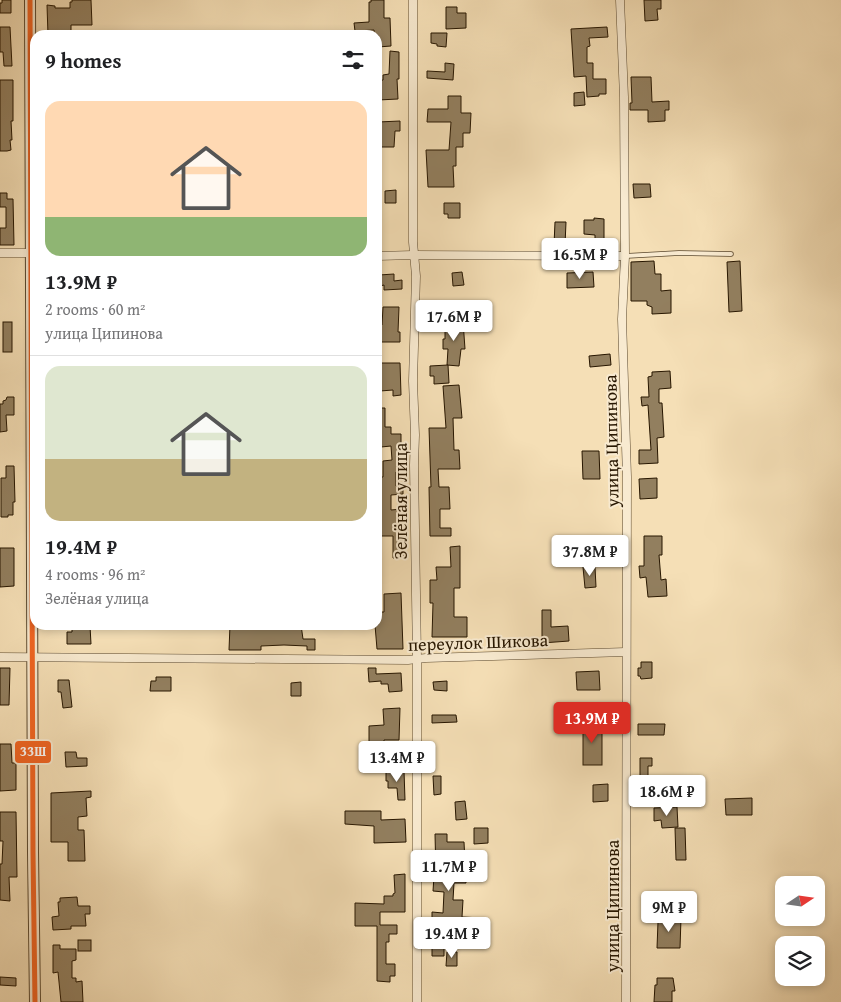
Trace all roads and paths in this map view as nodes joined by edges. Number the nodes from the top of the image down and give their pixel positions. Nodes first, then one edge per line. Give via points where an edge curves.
1 (30, 0) edge
2 (413, 0) edge
3 (620, 0) edge
4 (30, 30) edge
5 (0, 253) edge
6 (30, 253) edge
7 (732, 254) dead end
8 (413, 255) junction
9 (382, 256) edge
10 (625, 256) junction
11 (32, 630) edge
12 (626, 652) junction
13 (0, 657) edge
14 (32, 658) junction
15 (417, 658) junction
16 (35, 1002) edge
17 (418, 1002) edge
18 (626, 1002) edge

1 - 4 street
2 - 8 street, Зелёная улица
3 - 10 street, улица Ципинова
5 - 6 street
7 - 10 lane
8 - 9 street
8 - 10 street
8 - 15 street, Зелёная улица via 416,276 413,381
10 - 12 street, улица Ципинова via 622,319 627,486
11 - 14 street
12 - 15 street, переулок Шикова
12 - 18 street, улица Ципинова
13 - 14 street, переулок Шикова
14 - 15 street, переулок Шикова
14 - 16 street
15 - 17 street, Зелёная улица

